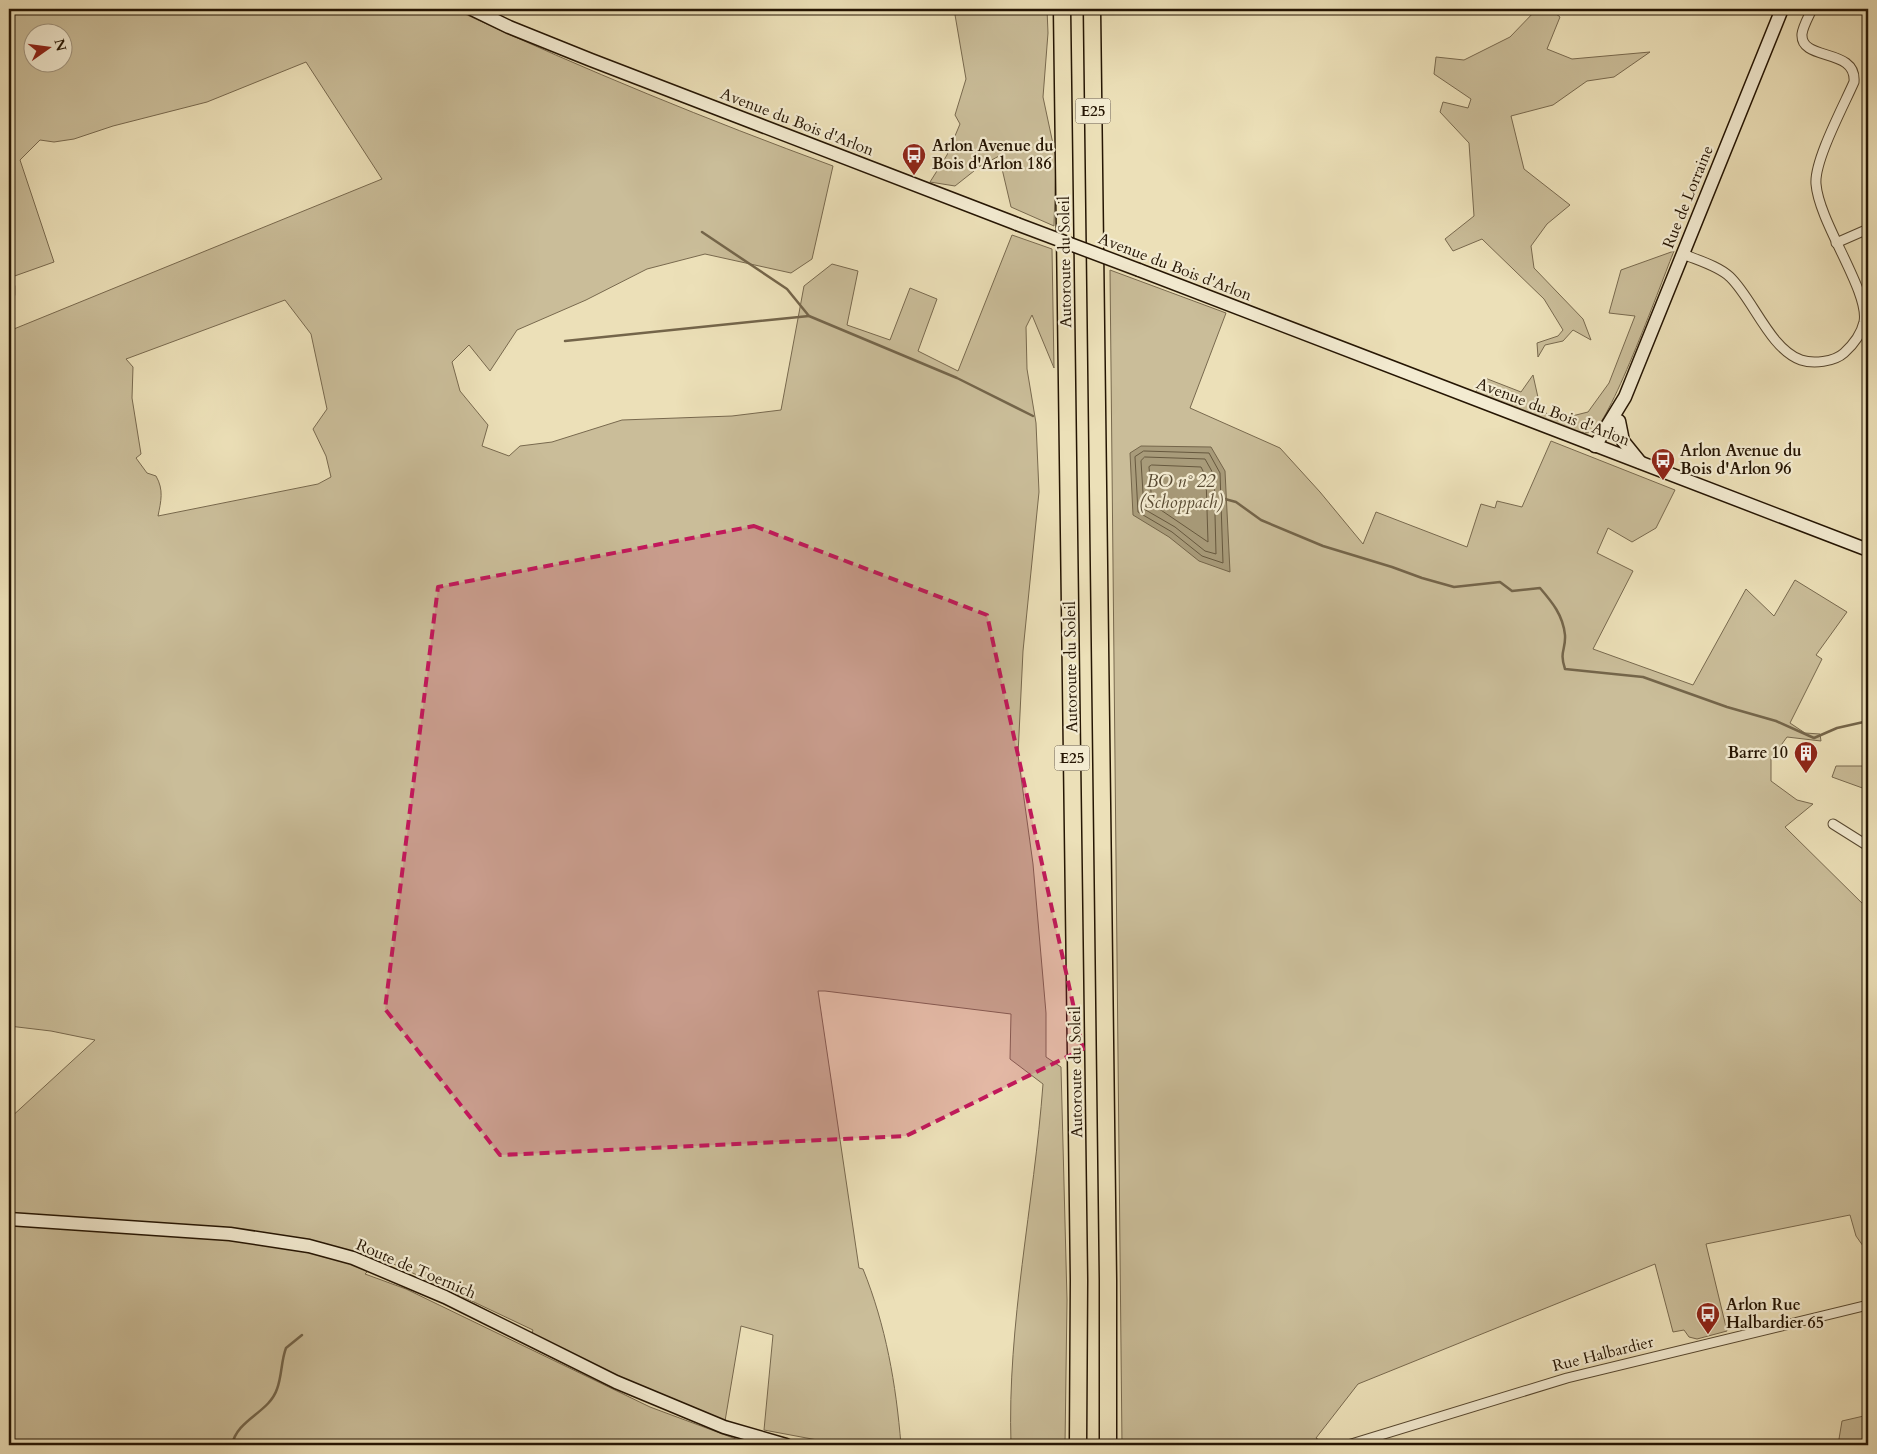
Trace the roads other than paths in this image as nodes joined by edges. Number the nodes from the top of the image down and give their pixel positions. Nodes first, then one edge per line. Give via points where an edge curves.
1 (472, 9) edge
2 (1062, 9) edge
3 (1092, 9) edge
4 (1782, 9) edge
5 (1812, 9) edge
6 (1868, 229) edge
7 (1836, 244) junction
8 (1683, 254) junction
9 (1625, 397) junction
10 (1620, 421) junction
11 (1599, 447) junction
12 (1640, 463) junction
13 (1868, 550) edge
14 (1833, 824) dead end
15 (1868, 846) edge
16 (9, 1219) edge
17 (1868, 1304) edge
18 (786, 1445) edge
19 (1078, 1445) edge
20 (1108, 1445) edge
21 (1348, 1445) edge

1 - 11 main road, Avenue du Bois d'Arlon, bridge via 591,60
2 - 19 highway, Autoroute du Soleil / E25 via 1079,1280
3 - 20 highway, Autoroute du Soleil / E25
4 - 8 main road, Rue de Lorraine
5 - 7 street via 1803,30 1804,44 1846,62 1854,74 1854,82 1818,165 1816,182 1819,202
6 - 7 street
7 - 8 street via 1862,300 1864,321 1857,341 1842,355 1822,362 1801,360 1783,348 1731,278
8 - 9 main road, Rue de Lorraine
9 - 10 main road, Rue de Lorraine
9 - 11 main road, Rue de Lorraine
10 - 11 main road, Rue de Lorraine
10 - 12 main road, Rue de Lorraine via 1623,441
11 - 12 main road, Avenue du Bois d'Arlon
12 - 13 main road, Avenue du Bois d'Arlon
14 - 15 street
16 - 18 main road, Route de Toernich via 230,1234 309,1246 352,1258 445,1297 616,1382 724,1427
17 - 21 street, Rue Halbardier via 1567,1378

